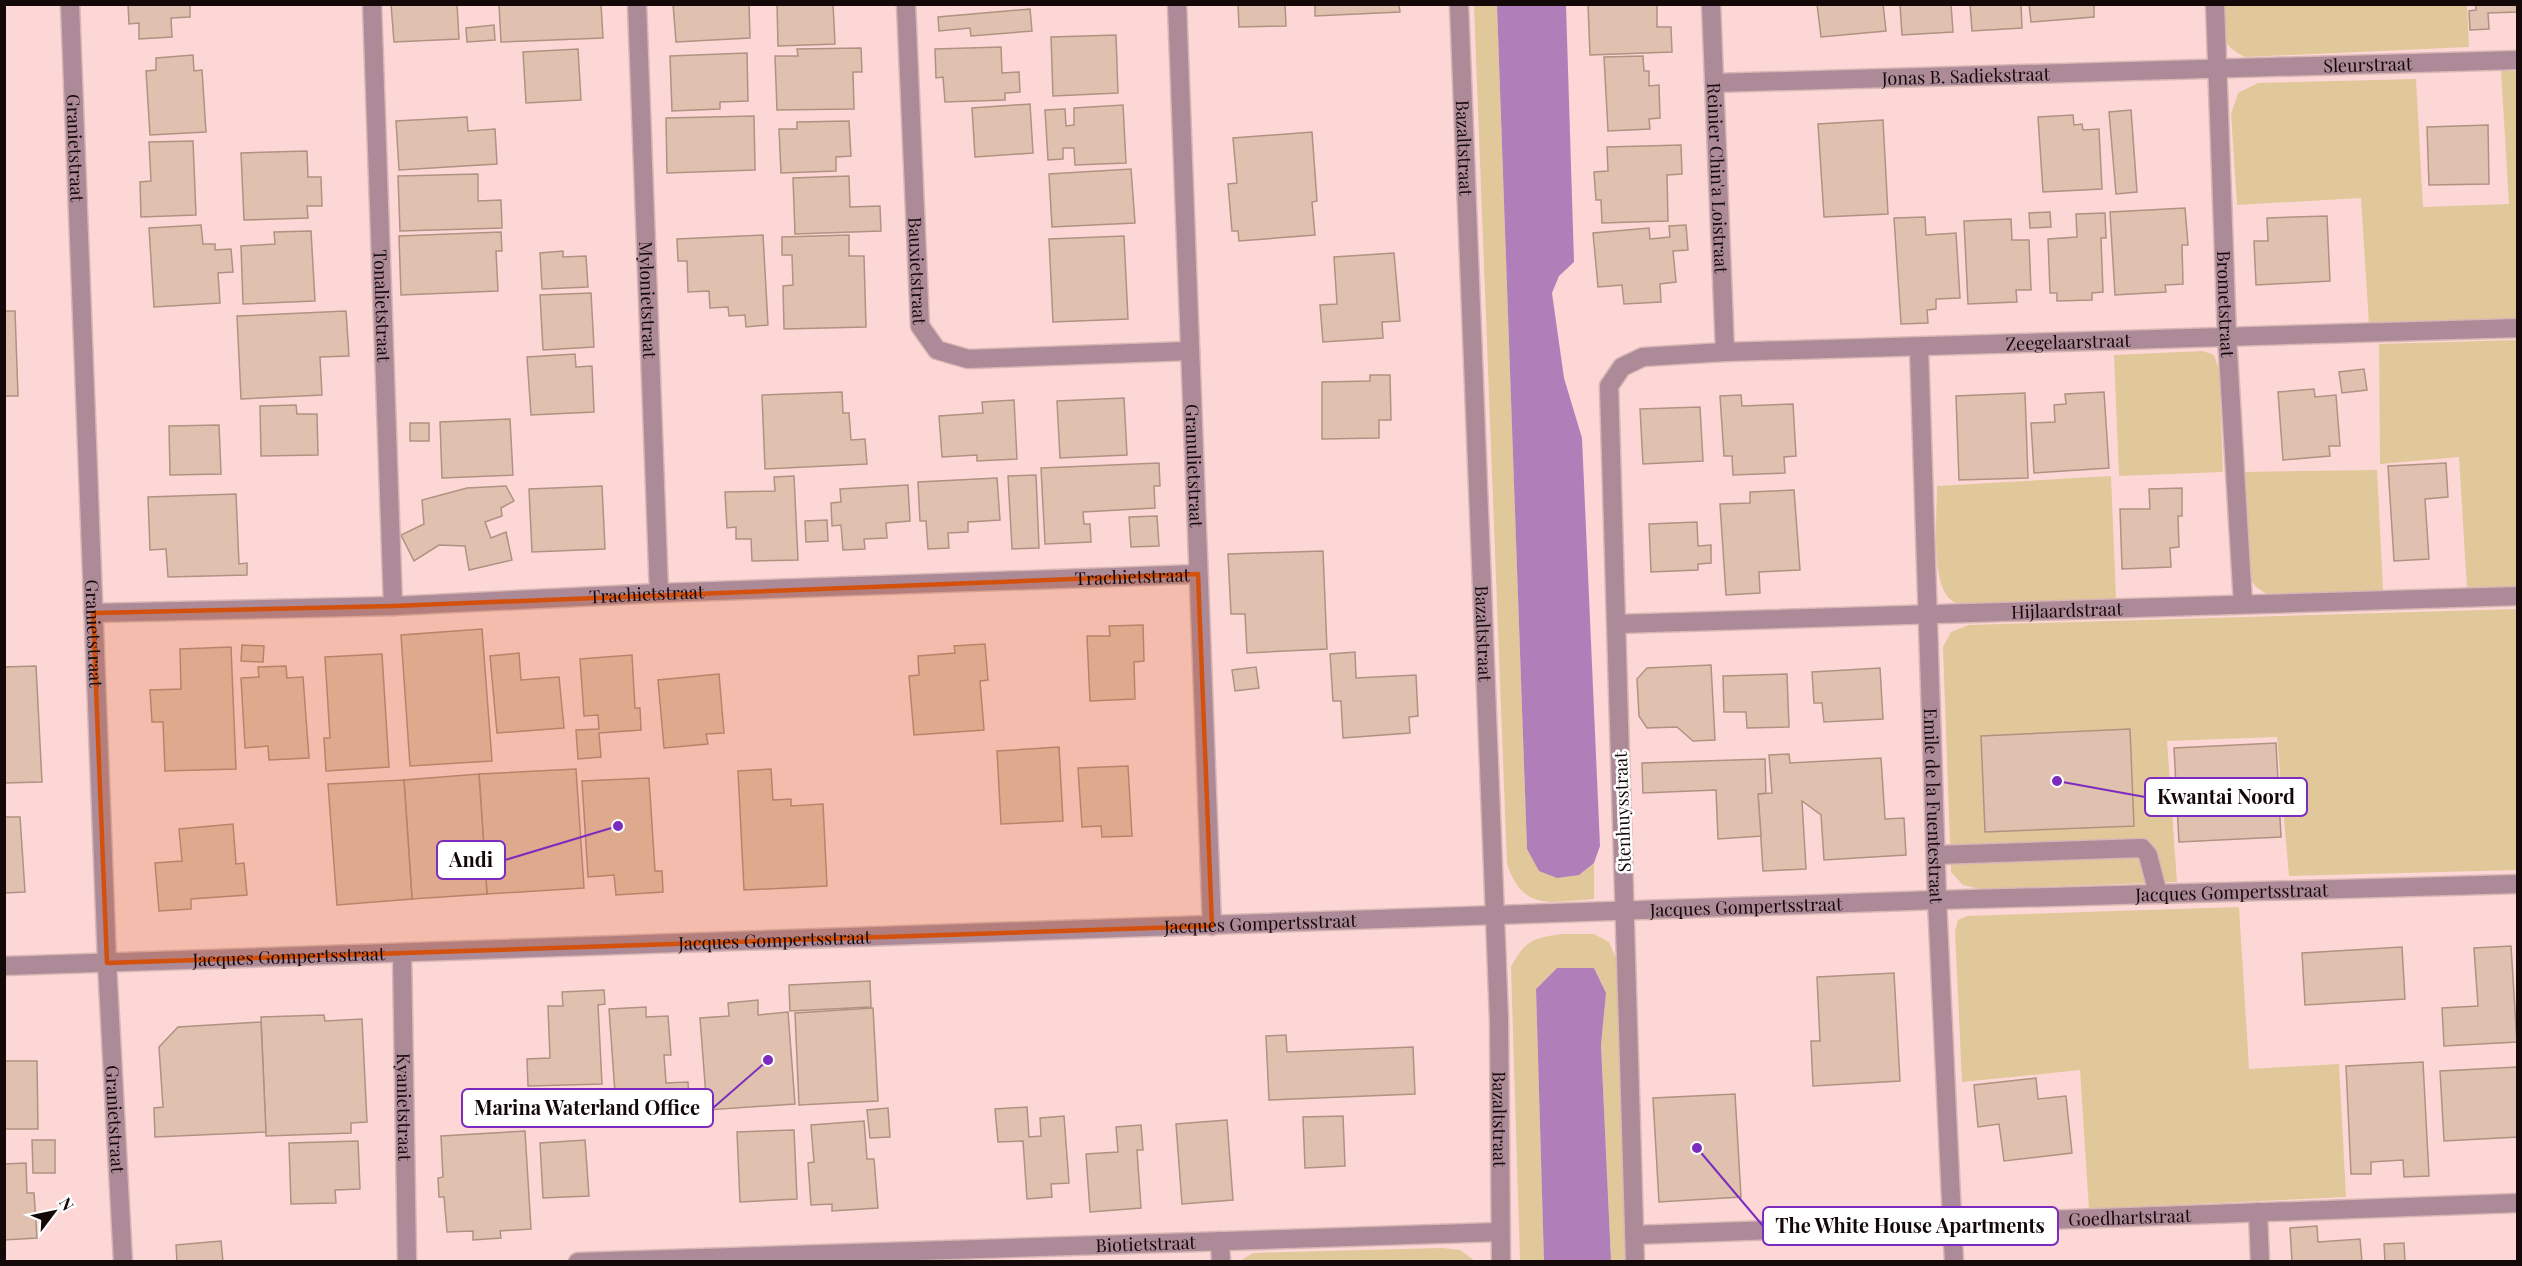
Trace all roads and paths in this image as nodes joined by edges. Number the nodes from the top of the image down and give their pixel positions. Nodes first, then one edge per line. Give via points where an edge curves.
1 (70, 4) edge
2 (372, 4) edge
3 (637, 4) edge
4 (906, 4) edge
5 (1177, 4) edge
6 (1458, 4) edge
7 (1710, 4) edge
8 (2215, 4) edge
9 (2517, 60) edge
10 (2218, 69) junction
11 (1714, 83) junction
12 (2517, 328) edge
13 (2227, 338) junction
14 (1919, 348) junction
15 (1190, 351) junction
16 (1725, 352) junction
17 (1622, 367) joint
18 (1198, 574) junction
19 (659, 593) junction
20 (2517, 596) edge
21 (2243, 604) junction
22 (393, 606) junction
23 (93, 613) junction
24 (1926, 614) junction
25 (1617, 624) junction
26 (1936, 855) junction
27 (2517, 884) edge
28 (2158, 894) junction
29 (1937, 900) junction
30 (1625, 911) junction
31 (1494, 916) junction
32 (1212, 926) junction
33 (402, 953) junction
34 (106, 963) junction
35 (4, 966) edge
36 (2517, 1203) edge
37 (2258, 1212) junction
38 (1952, 1224) junction
39 (1499, 1232) junction
40 (1634, 1235) junction
41 (1220, 1241) junction
42 (953, 1256) edge
43 (680, 1260) edge
44 (123, 1262) edge
45 (406, 1262) edge
46 (578, 1262) edge
47 (1221, 1262) edge
48 (1501, 1262) edge
49 (1635, 1262) edge
50 (1953, 1262) edge
51 (2260, 1262) edge

1 - 23 street, Granietstraat
2 - 22 street, Tonalietstraat
3 - 19 street, Mylonietstraat
4 - 15 street, Bauxietstraat via 920,326 937,350 968,359
5 - 15 street, Granulietstraat
6 - 31 street, Bazaltstraat
7 - 11 street, Reinier Chin'a Loistraat
8 - 10 street, Brometstraat
9 - 10 street, Sleurstraat
10 - 11 street, Jonas B. Sadiekstraat
10 - 13 street, Brometstraat
11 - 16 street, Reinier Chin'a Loistraat
12 - 13 street, Zeegelaarstraat
13 - 14 street, Zeegelaarstraat
13 - 21 street, Brometstraat
14 - 16 street, Zeegelaarstraat
14 - 24 street, Emile de la Fuentestraat
15 - 18 street, Granulietstraat
16 - 17 street, Zeegelaarstraat via 1643,357
17 - 25 street, Stenhuysstraat via 1609,386
18 - 19 street, Trachietstraat
18 - 32 street, Granulietstraat
19 - 22 street, Trachietstraat
20 - 21 street, Hijlaardstraat
21 - 24 street, Hijlaardstraat
22 - 23 street, Trachietstraat
23 - 34 street, Granietstraat
24 - 25 street, Hijlaardstraat
24 - 26 street, Emile de la Fuentestraat
25 - 30 street, Stenhuysstraat
26 - 28 street via 2142,848 2148,855
26 - 29 street, Emile de la Fuentestraat
27 - 28 street, Jacques Gompertsstraat
28 - 29 street, Jacques Gompertsstraat
29 - 30 street, Jacques Gompertsstraat
29 - 38 street, Emile de la Fuentestraat
30 - 31 street, Jacques Gompertsstraat
30 - 40 street, Stenhuysstraat
31 - 32 street, Jacques Gompertsstraat
31 - 39 street, Bazaltstraat via 1499,1019
32 - 33 street, Jacques Gompertsstraat
33 - 34 street, Jacques Gompertsstraat
33 - 45 street, Kyanietstraat
34 - 35 street, Jacques Gompertsstraat
34 - 44 street, Granietstraat
36 - 37 street, Goedhartstraat
37 - 38 street, Goedhartstraat
37 - 51 street
38 - 40 street, Goedhartstraat
38 - 50 street, Emile de la Fuentestraat
39 - 41 street, Biotietstraat
39 - 48 street, Bazaltstraat
40 - 49 street, Stenhuysstraat
41 - 42 street, Biotietstraat
41 - 47 street
42 - 43 street, Biotietstraat
43 - 46 street, Biotietstraat

